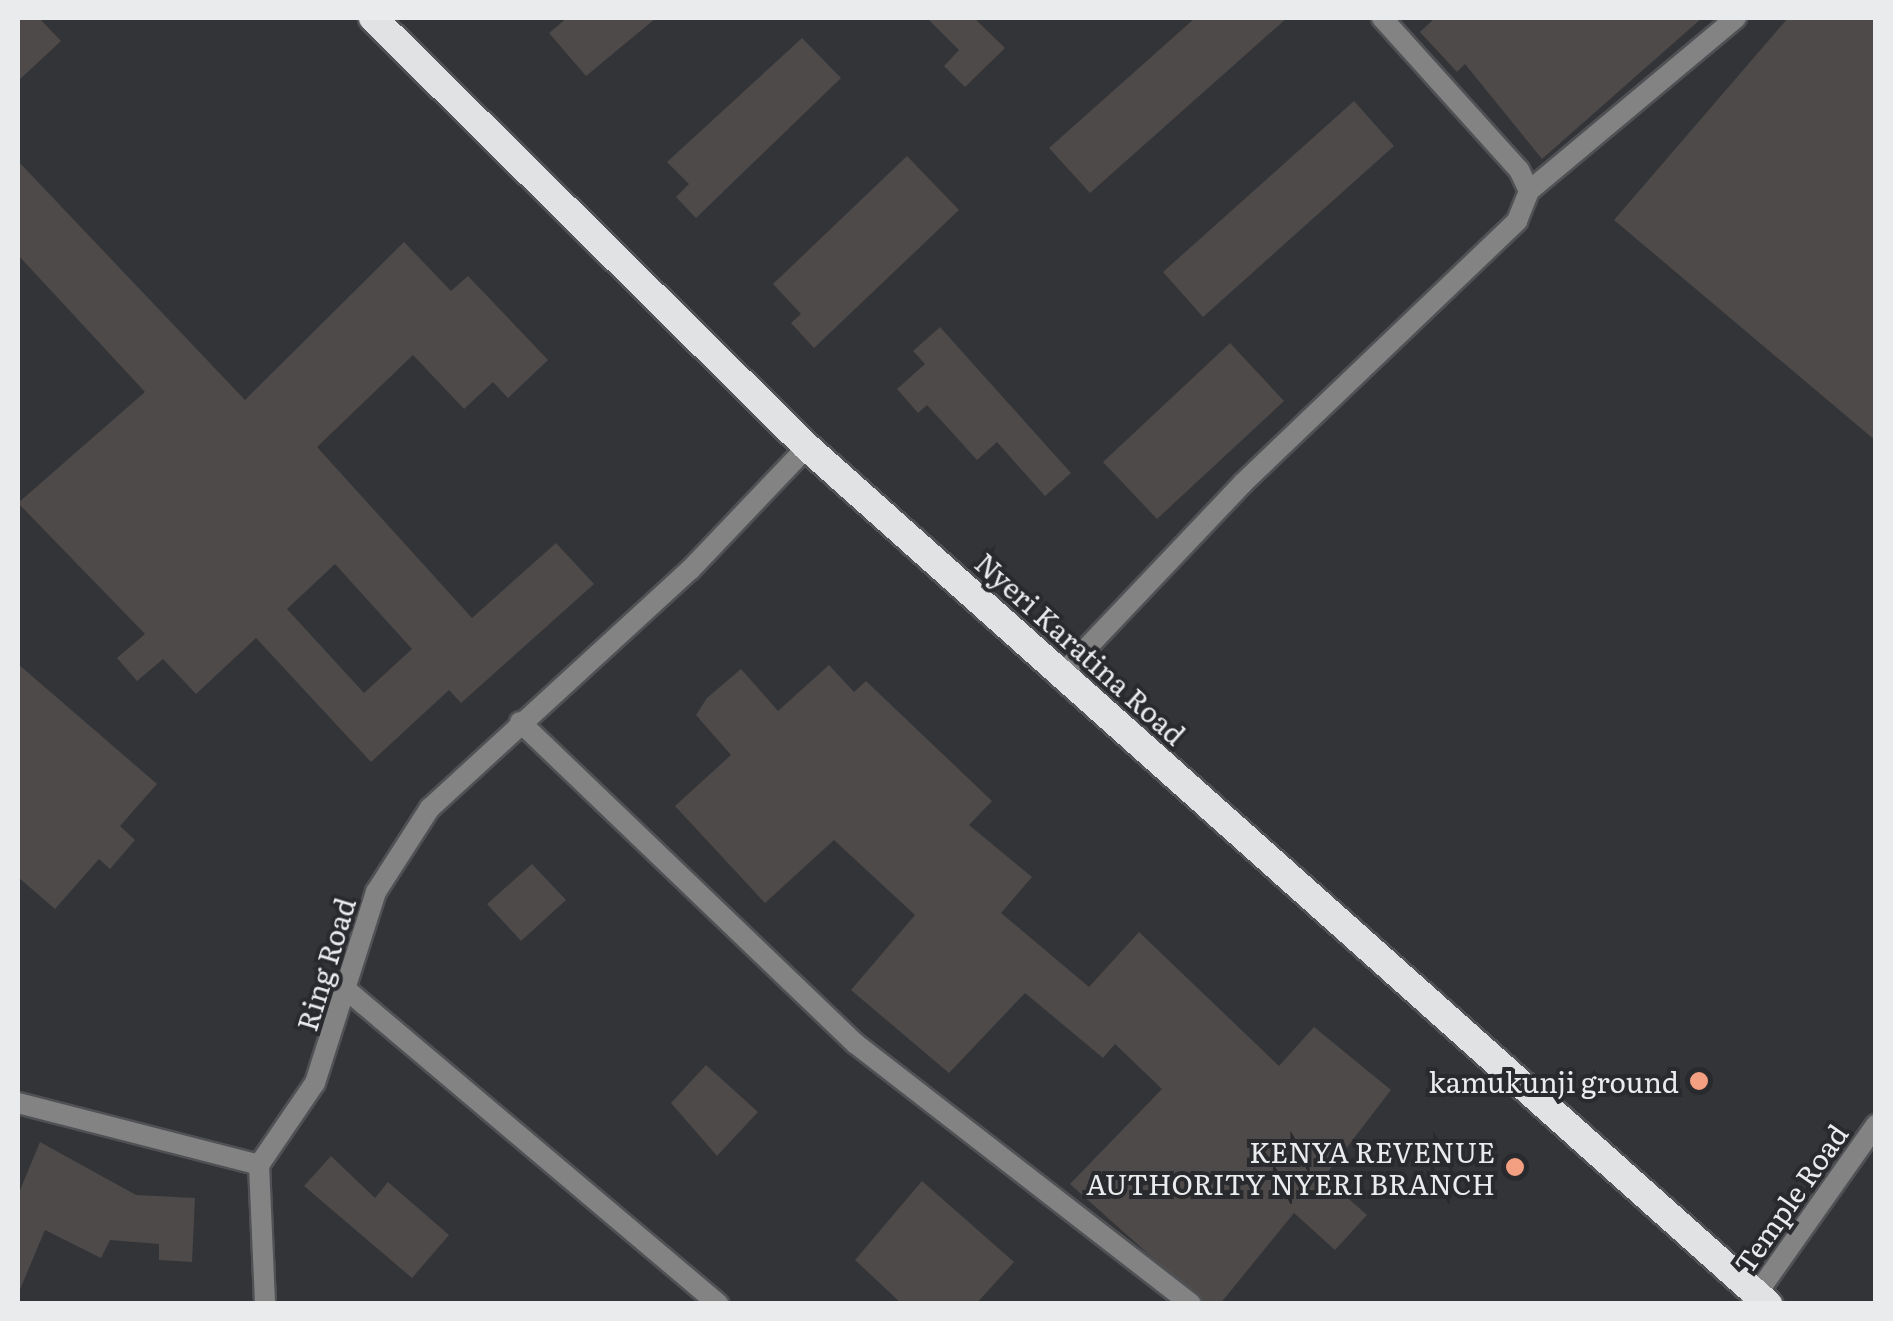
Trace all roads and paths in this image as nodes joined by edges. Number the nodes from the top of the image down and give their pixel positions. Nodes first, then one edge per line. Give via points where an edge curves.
1 (374, 18) edge
2 (1736, 18) edge
3 (1394, 22) edge
4 (1529, 191) junction
5 (807, 447) junction
6 (1062, 674) junction
7 (520, 722) junction
8 (348, 992) junction
9 (18, 1103) edge
10 (1876, 1125) edge
11 (259, 1166) junction
12 (1758, 1300) edge
13 (265, 1304) edge
14 (719, 1304) edge
15 (1191, 1304) edge

1 - 5 highway, Nyeri Karatina Road
2 - 4 street
3 - 4 street
4 - 6 street via 1517,220 1242,484
5 - 6 highway, Nyeri Karatina Road
5 - 7 street, Ring Road via 690,570
6 - 12 highway, Nyeri Karatina Road
7 - 8 street, Ring Road via 430,808 385,878
7 - 15 street via 856,1044
8 - 11 street, Ring Road via 315,1083
8 - 14 street
9 - 11 street
10 - 12 street, Temple Road
11 - 13 street

